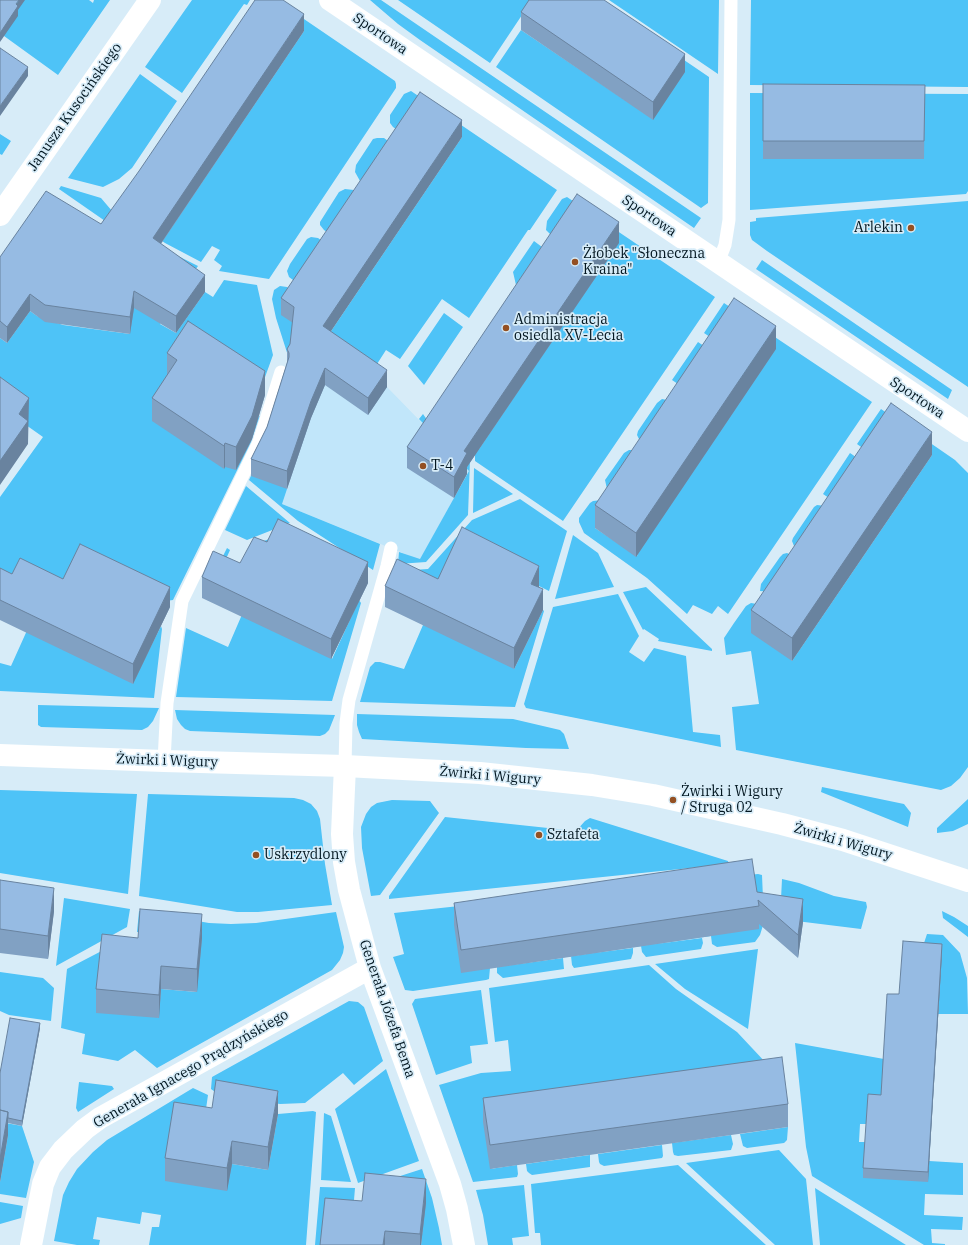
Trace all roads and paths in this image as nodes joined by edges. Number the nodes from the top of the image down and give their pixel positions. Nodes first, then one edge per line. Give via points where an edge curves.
1 (150, 0) edge
2 (330, 0) edge
3 (731, 0) edge
4 (0, 214) edge
5 (718, 263) junction
6 (281, 372) dead end
7 (968, 431) edge
8 (390, 548) dead end
9 (0, 755) edge
10 (164, 762) junction
11 (345, 766) junction
12 (968, 882) edge
13 (370, 968) junction
14 (31, 1245) edge
15 (464, 1245) edge

1 - 4 street, Janusza Kusocińskiego
2 - 5 street, Sportowa
3 - 5 lane via 729,220 725,246
5 - 7 street, Sportowa
6 - 10 lane via 259,442 182,601 167,703
8 - 11 lane via 349,700
9 - 10 street, Żwirki i Wigury
10 - 11 street, Żwirki i Wigury
11 - 12 street, Żwirki i Wigury via 480,773 592,785 653,795 843,840
11 - 13 street, Generała Józefa Bema via 342,834 344,862
13 - 14 street, Generała Ignacego Prądzyńskiego via 100,1118 85,1130 63,1150 50,1167
13 - 15 street, Generała Józefa Bema via 450,1184

